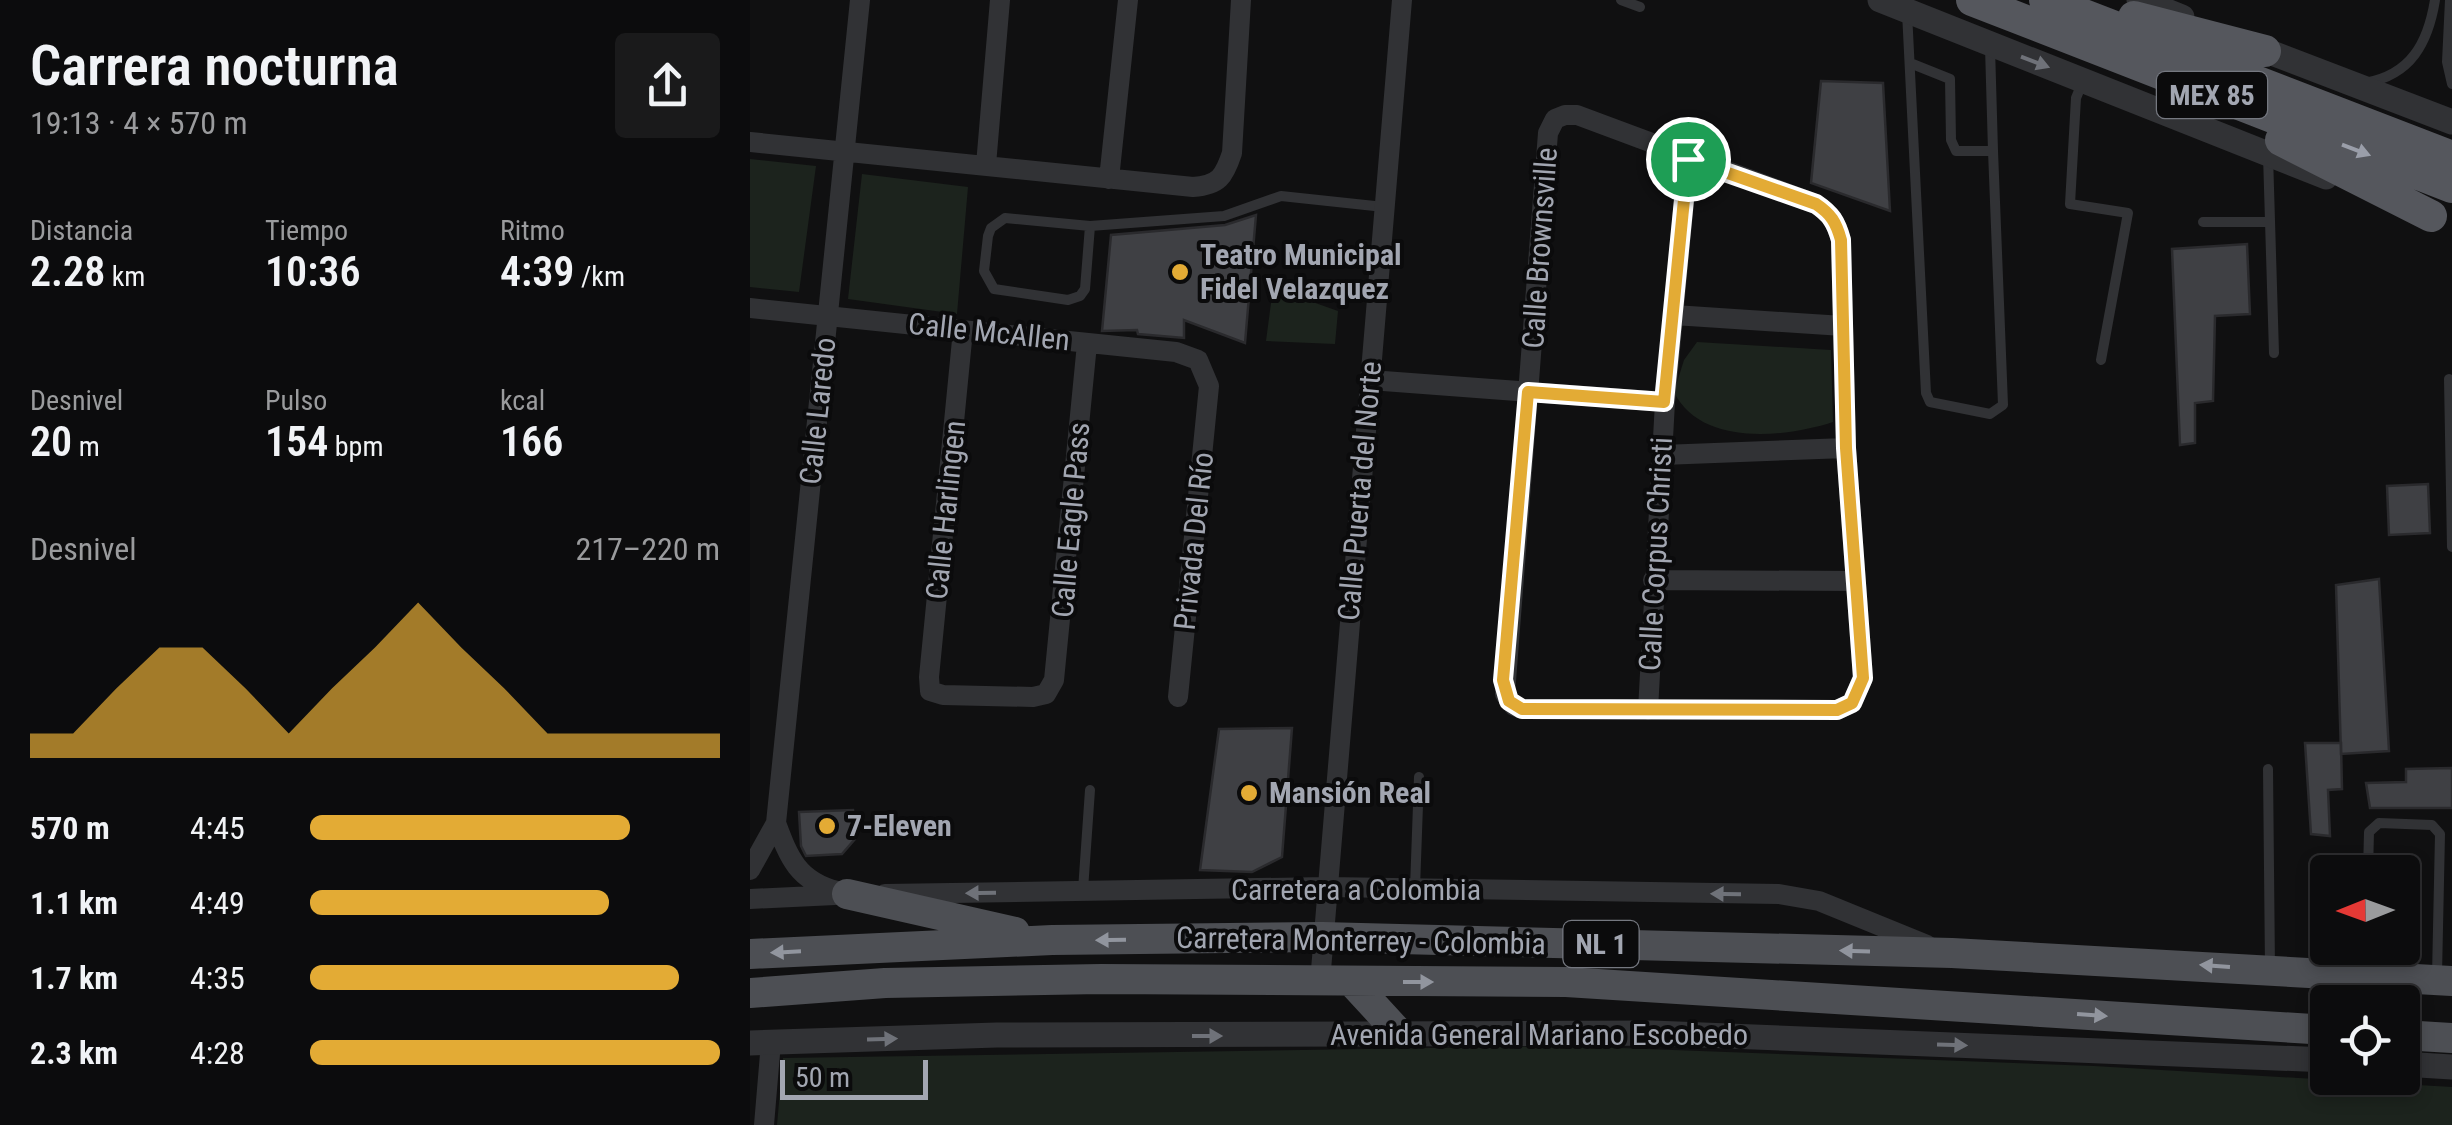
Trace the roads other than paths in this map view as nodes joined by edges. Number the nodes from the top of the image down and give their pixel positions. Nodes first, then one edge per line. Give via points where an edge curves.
1 (860, 0) edge
2 (1000, 0) edge
3 (1128, 0) edge
4 (1241, 0) edge
5 (1402, 0) edge
6 (1621, 0) edge
7 (1880, 0) edge
8 (1972, 0) edge
9 (2139, 0) edge
10 (2435, 0) edge
11 (2450, 0) edge
12 (2051, 2) edge
13 (1640, 7) dead end
14 (1906, 10) junction
15 (1990, 45) junction
16 (2265, 51) junction
17 (1910, 63) junction
18 (2084, 80) junction
19 (2178, 82) junction
20 (2354, 84) junction
21 (2452, 84) edge
22 (2452, 122) edge
23 (750, 142) edge
24 (1993, 150) junction
25 (845, 153) junction
26 (2268, 154) junction
27 (2452, 157) edge
28 (1688, 159) junction
29 (986, 165) junction
30 (1109, 179) junction
31 (2452, 187) edge
32 (1384, 207) junction
33 (2441, 220) edge
34 (2202, 222) dead end
35 (2270, 222) junction
36 (1090, 226) junction
37 (750, 308) edge
38 (828, 314) junction
39 (1674, 315) junction
40 (1842, 326) junction
41 (963, 330) junction
42 (1087, 344) junction
43 (2274, 354) dead end
44 (2101, 360) dead end
45 (2449, 379) dead end
46 (1370, 380) junction
47 (1209, 386) joint
48 (1528, 392) junction
49 (1664, 402) junction
50 (1846, 448) junction
51 (1662, 455) junction
52 (2452, 547) edge
53 (1653, 580) junction
54 (1854, 581) junction
55 (1046, 694) joint
56 (1178, 696) dead end
57 (1648, 710) junction
58 (2268, 769) dead end
59 (1419, 777) dead end
60 (1090, 790) dead end
61 (776, 823) junction
62 (2368, 855) edge
63 (750, 870) edge
64 (1327, 887) junction
65 (1415, 889) junction
66 (1082, 892) junction
67 (847, 894) junction
68 (750, 899) edge
69 (1322, 936) junction
70 (1052, 940) junction
71 (1952, 953) junction
72 (750, 954) edge
73 (2330, 965) edge
74 (2378, 965) edge
75 (2270, 970) junction
76 (2444, 981) edge
77 (1320, 982) junction
78 (1352, 982) junction
79 (750, 992) edge
80 (2310, 1029) edge
81 (1398, 1032) junction
82 (2420, 1035) edge
83 (2452, 1038) edge
84 (761, 1042) edge
85 (2310, 1059) edge
86 (2420, 1065) edge
87 (2452, 1066) edge
88 (764, 1125) edge

1 - 25 street, Calle Laredo
2 - 29 street
3 - 30 street
4 - 30 street via 1232,152 1220,181 1193,188
5 - 32 street, Calle Puerta del Norte
6 - 13 lane
7 - 14 street
8 - 19 highway, MEX 85
9 - 16 street
10 - 20 lane via 2431,24 2410,62 2385,78
11 - 21 lane
12 - 16 highway
12 - 27 highway, MEX 85
14 - 15 street
14 - 17 lane
15 -> 18 street
15 - 24 lane
16 - 20 street
17 - 24 lane via 1950,79 1956,151
17 - 24 lane via 1926,393 1930,402 1990,414 2003,405
18 - 26 street
18 - 44 lane via 2076,98 2070,204 2128,213
19 -> 31 highway, MEX 85
19 - 33 highway via 2223,112
20 - 22 street
23 - 25 street
25 - 29 street
25 - 38 street, Calle Laredo
26 - 33 street
26 - 35 lane
28 - 39 street, Calle Corpus Christi
28 - 40 street, Calle Brownsville via 1830,214 1841,240
28 - 48 street, Calle Brownsville via 1577,116 1555,119 1548,134
29 - 30 street
32 - 36 lane via 1281,196 1224,216
32 - 46 street, Calle Puerta del Norte
34 - 35 lane
35 - 43 lane
36 - 36 lane via 997,222 988,236 988,283 994,290 1080,296
37 - 38 street, Calle McAllen
38 - 41 street, Calle McAllen
38 - 61 street, Calle Laredo
39 - 40 street
39 - 49 street, Calle Corpus Christi
40 - 50 street, Calle Brownsville
41 - 42 street, Calle McAllen
41 - 55 street, Calle Harlingen via 930,690
42 - 47 street, Calle McAllen via 1187,356 1204,367
42 - 55 street, Calle Eagle Pass via 1057,668
45 - 52 lane
46 - 48 street
46 - 64 street, Calle Puerta del Norte
47 - 56 street, Privada Del Río
48 - 49 street
48 - 57 street, Calle Brownsville via 1504,694 1522,709
49 - 51 street, Calle Corpus Christi
50 - 51 street
50 - 54 street, Calle Brownsville
51 - 53 street, Calle Corpus Christi
53 - 54 street
53 - 57 street, Calle Corpus Christi
54 - 57 street, Calle Brownsville via 1863,678 1852,703 1837,710
58 - 75 lane
59 - 65 lane
60 - 66 lane
61 - 63 street, Calle Laredo
61 - 67 street via 799,873
62 - 76 lane via 2369,832 2378,824 2432,824 2440,834
64 - 65 street, Carretera a Colombia
64 - 66 street, Carretera a Colombia
64 - 69 street, Calle Puerta del Norte
71 -> 65 street, Carretera a Colombia via 1818,901 1779,894
66 -> 67 street, Carretera a Colombia
67 - 68 street, Carretera a Colombia
67 - 70 main road
69 -> 70 main road, Carretera Monterrey - Colombia / NL 1
71 -> 69 main road, Carretera Monterrey - Colombia / NL 1
69 - 77 street, Calle Puerta del Norte
70 -> 72 main road, Carretera Monterrey - Colombia / NL 1
75 -> 71 main road, Carretera Monterrey - Colombia / NL 1
73 - 75 main road, Carretera Monterrey - Colombia / NL 1
74 - 76 main road, Carretera Monterrey - Colombia / NL 1
77 - 78 main road, Carretera Monterrey - Colombia / NL 1
77 - 79 main road, Carretera Monterrey - Colombia / NL 1 via 1102,979
78 -> 80 main road, Carretera Monterrey - Colombia / NL 1 via 1566,982
78 - 81 main road
84 -> 81 street, Avenida General Mariano Escobedo
81 -> 85 street, Avenida General Mariano Escobedo via 1652,1032
82 - 83 main road
84 - 88 street
86 - 87 street

